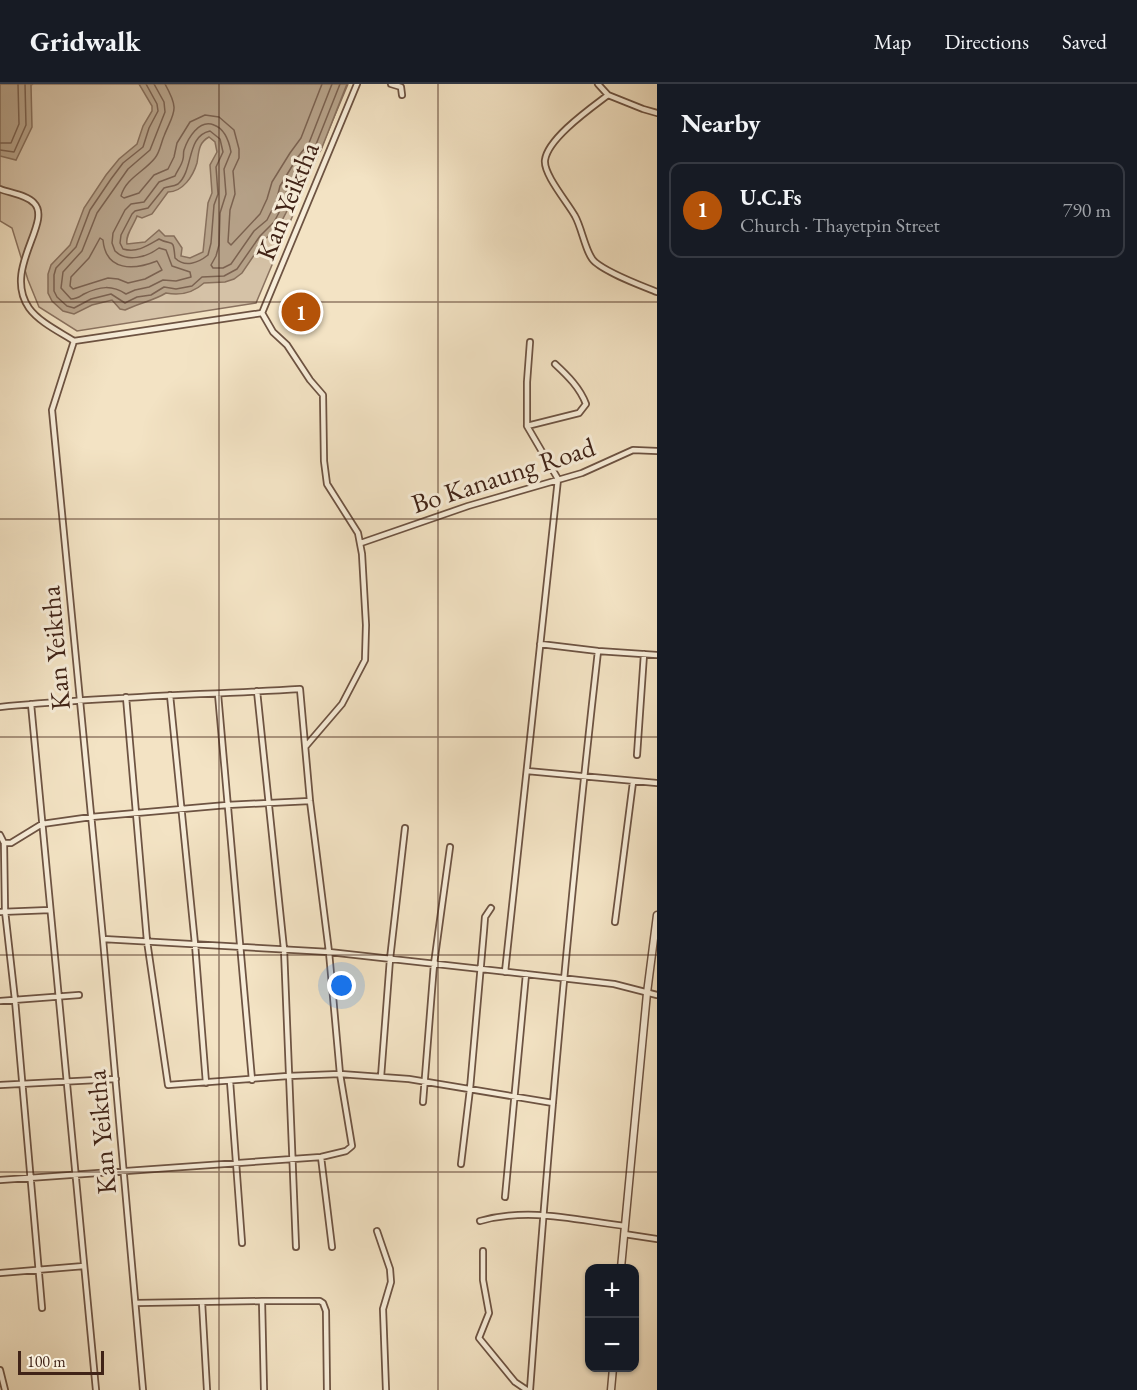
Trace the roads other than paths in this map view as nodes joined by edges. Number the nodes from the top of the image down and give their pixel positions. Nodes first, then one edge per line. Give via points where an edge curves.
1 (357, 84) edge
2 (392, 84) edge
3 (598, 84) edge
4 (403, 86) edge
5 (402, 95) dead end
6 (608, 95) junction
7 (657, 113) edge
8 (0, 189) edge
9 (657, 292) edge
10 (262, 313) junction
11 (74, 341) junction
12 (530, 342) dead end
13 (555, 364) dead end
14 (527, 426) junction
15 (657, 451) edge
16 (558, 479) junction
17 (361, 543) junction
18 (540, 644) junction
19 (598, 651) junction
20 (644, 654) junction
21 (657, 655) edge
22 (257, 691) junction
23 (218, 694) junction
24 (170, 695) junction
25 (126, 697) junction
26 (79, 699) junction
27 (31, 704) junction
28 (0, 707) edge
29 (306, 746) junction
30 (637, 755) dead end
31 (527, 771) junction
32 (584, 775) junction
33 (633, 782) junction
34 (657, 783) edge
35 (310, 801) junction
36 (268, 804) junction
37 (227, 805) junction
38 (180, 809) junction
39 (136, 812) junction
40 (91, 817) junction
41 (42, 824) junction
42 (405, 828) dead end
43 (0, 835) edge
44 (4, 843) junction
45 (450, 847) dead end
46 (491, 908) dead end
47 (50, 910) junction
48 (2, 912) edge
49 (657, 915) edge
50 (615, 922) dead end
51 (103, 939) junction
52 (147, 941) junction
53 (195, 944) junction
54 (239, 946) junction
55 (284, 949) junction
56 (328, 952) junction
57 (390, 959) junction
58 (434, 964) junction
59 (481, 970) junction
60 (505, 972) junction
61 (526, 974) junction
62 (565, 978) junction
63 (647, 993) junction
64 (79, 995) dead end
65 (657, 995) edge
66 (60, 997) junction
67 (15, 1000) junction
68 (0, 1001) edge
69 (340, 1074) junction
70 (288, 1076) junction
71 (381, 1077) junction
72 (116, 1079) junction
73 (252, 1080) junction
74 (68, 1081) junction
75 (230, 1081) junction
76 (424, 1081) junction
77 (23, 1083) junction
78 (206, 1083) junction
79 (0, 1085) edge
80 (470, 1089) junction
81 (514, 1096) junction
82 (423, 1102) dead end
83 (553, 1103) junction
84 (321, 1157) junction
85 (291, 1158) junction
86 (236, 1163) junction
87 (461, 1164) dead end
88 (124, 1171) junction
89 (76, 1174) junction
90 (31, 1177) junction
91 (0, 1180) edge
92 (505, 1197) dead end
93 (543, 1214) junction
94 (480, 1221) dead end
95 (625, 1226) junction
96 (377, 1231) dead end
97 (624, 1234) junction
98 (657, 1239) edge
99 (242, 1243) dead end
100 (296, 1247) dead end
101 (332, 1247) dead end
102 (483, 1251) dead end
103 (621, 1264) edge
104 (84, 1266) junction
105 (39, 1271) junction
106 (0, 1273) edge
107 (262, 1301) junction
108 (202, 1302) junction
109 (136, 1303) junction
110 (42, 1308) dead end
111 (0, 1370) edge
112 (613, 1372) edge
113 (5, 1390) edge
114 (96, 1390) edge
115 (143, 1390) edge
116 (207, 1390) edge
117 (264, 1390) edge
118 (327, 1390) edge
119 (386, 1390) edge
120 (529, 1390) edge
121 (611, 1390) edge

1 - 10 street, Kan Yeiktha
2 - 4 street
3 - 6 street
4 - 5 street
6 - 7 street
6 - 9 street via 559,135 545,160 547,171 576,217 594,262
8 - 11 street via 31,200 39,211 20,277 26,302 31,311
10 - 11 street
10 - 17 street via 323,395 327,484
11 - 26 street, Kan Yeiktha via 52,410
12 - 14 street
13 - 14 street via 583,395 586,404 579,413
14 - 16 street
15 - 16 street, Bo Kanaung Road via 633,450 582,473
16 - 17 street, Bo Kanaung Road
16 - 18 street
17 - 29 street via 365,660 342,704
18 - 19 street
18 - 31 street
19 - 20 street
19 - 32 street
20 - 21 street
20 - 30 street
22 - 23 street
22 - 29 street via 300,689
22 - 36 street
23 - 24 street
23 - 37 street
24 - 25 street
24 - 38 street
25 - 26 street
25 - 39 street
26 - 27 street
26 - 40 street, Kan Yeiktha
27 - 28 street
27 - 41 street
29 - 35 street
31 - 32 street
31 - 60 street
32 - 33 street
32 - 62 street
33 - 34 street
33 - 50 street
35 - 36 street
35 - 56 street
36 - 37 street
36 - 55 street
37 - 38 street
37 - 54 street
38 - 39 street
38 - 53 street
39 - 40 street
39 - 52 street
40 - 41 street
40 - 51 street, Kan Yeiktha
41 - 44 street
41 - 47 street
42 - 57 street
43 - 44 street
44 - 48 street
45 - 58 street
46 - 59 street via 486,917
47 - 48 street
47 - 66 street
48 - 67 street
49 - 63 street
51 - 52 street
51 - 72 street, Kan Yeiktha
52 - 53 street
52 - 78 street via 168,1085
53 - 54 street
53 - 78 street
54 - 55 street
54 - 73 street
55 - 56 street
55 - 70 street
56 - 57 street
56 - 69 street
57 - 58 street
57 - 71 street
58 - 59 street
58 - 76 street
59 - 60 street
59 - 80 street
60 - 61 street
61 - 62 street
61 - 81 street
62 - 63 street
62 - 83 street
63 - 65 street
63 - 95 street
64 - 66 street
66 - 67 street
66 - 74 street
67 - 68 street
67 - 77 street
69 - 70 street
69 - 71 street
69 - 84 street via 352,1146
70 - 73 street
70 - 85 street
71 - 76 street
72 - 74 street
72 - 88 street, Kan Yeiktha
73 - 75 street
74 - 77 street
74 - 89 street
75 - 78 street
75 - 86 street
76 - 80 street
76 - 82 street
77 - 79 street
77 - 90 street
80 - 81 street
80 - 87 street
81 - 83 street
81 - 92 street
83 - 93 street
84 - 85 street
84 - 101 street
85 - 86 street
85 - 100 street
86 - 88 street
86 - 99 street
88 - 89 street
88 - 109 street, Kan Yeiktha
89 - 90 street
89 - 104 street
90 - 91 street
90 - 105 street
93 - 94 street via 501,1215
93 - 95 street
93 - 120 street
95 - 97 street
96 - 119 street via 391,1282 383,1309
97 - 98 street
97 - 103 street
102 - 120 street via 489,1313 479,1338 518,1385
104 - 105 street
104 - 114 street
105 - 106 street
105 - 110 street
107 - 108 street
107 - 117 street
107 - 118 street via 323,1303
108 - 109 street
108 - 116 street
109 - 115 street, Kan Yeiktha
111 - 113 street
112 - 121 street

